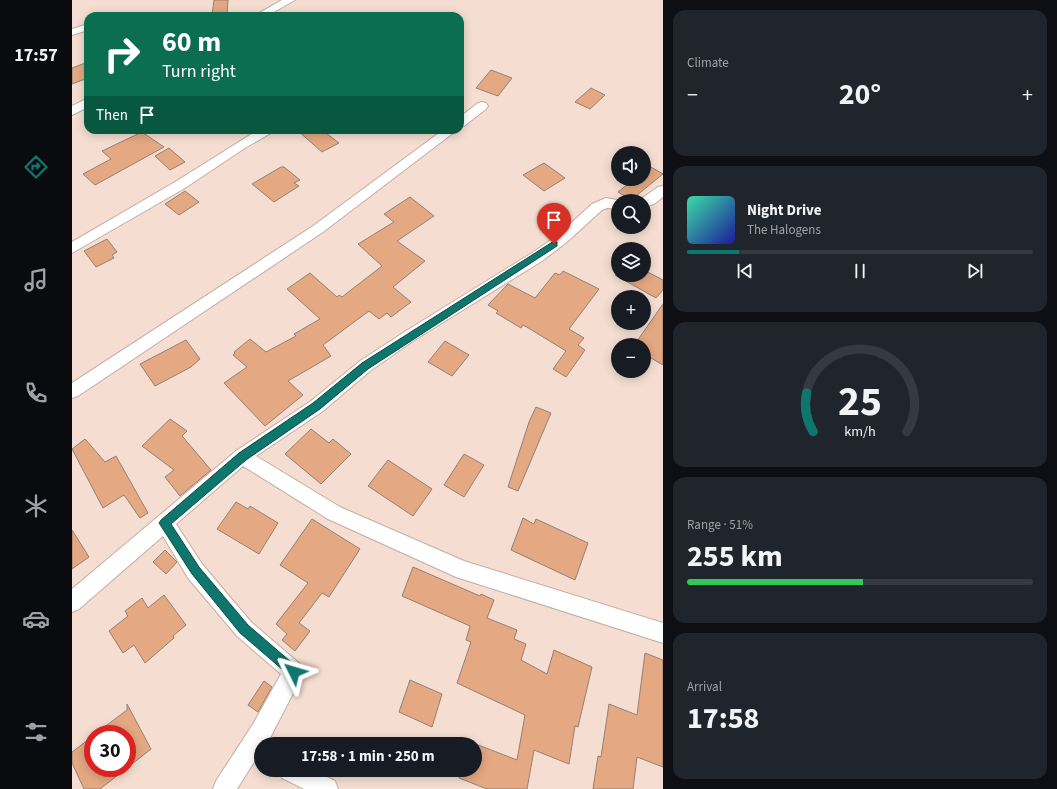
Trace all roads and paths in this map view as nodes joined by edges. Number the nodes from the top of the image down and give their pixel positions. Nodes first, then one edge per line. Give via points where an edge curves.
1 (290, 0) edge
2 (267, 12) edge
3 (84, 28) edge
4 (72, 32) edge
5 (84, 104) edge
6 (482, 106) dead end
7 (72, 111) edge
8 (464, 120) edge
9 (260, 134) edge
10 (446, 134) edge
11 (663, 190) edge
12 (651, 199) edge
13 (611, 203) edge
14 (72, 248) edge
15 (72, 391) edge
16 (242, 456) junction
17 (165, 523) junction
18 (72, 602) edge
19 (663, 633) edge
20 (260, 737) edge
21 (254, 754) edge
22 (304, 777) edge
23 (224, 789) edge
24 (327, 789) edge

1 - 2 street
3 - 4 street
5 - 7 street
6 - 8 street
9 - 14 street via 180,185
10 - 15 street via 318,229
11 - 12 street
13 - 16 street via 597,207 563,238 537,257 365,366 317,406
16 - 17 street
16 - 19 street via 334,513 463,570
17 - 18 street
17 - 20 street via 195,571 244,629 294,672
21 - 23 street
22 - 24 street

